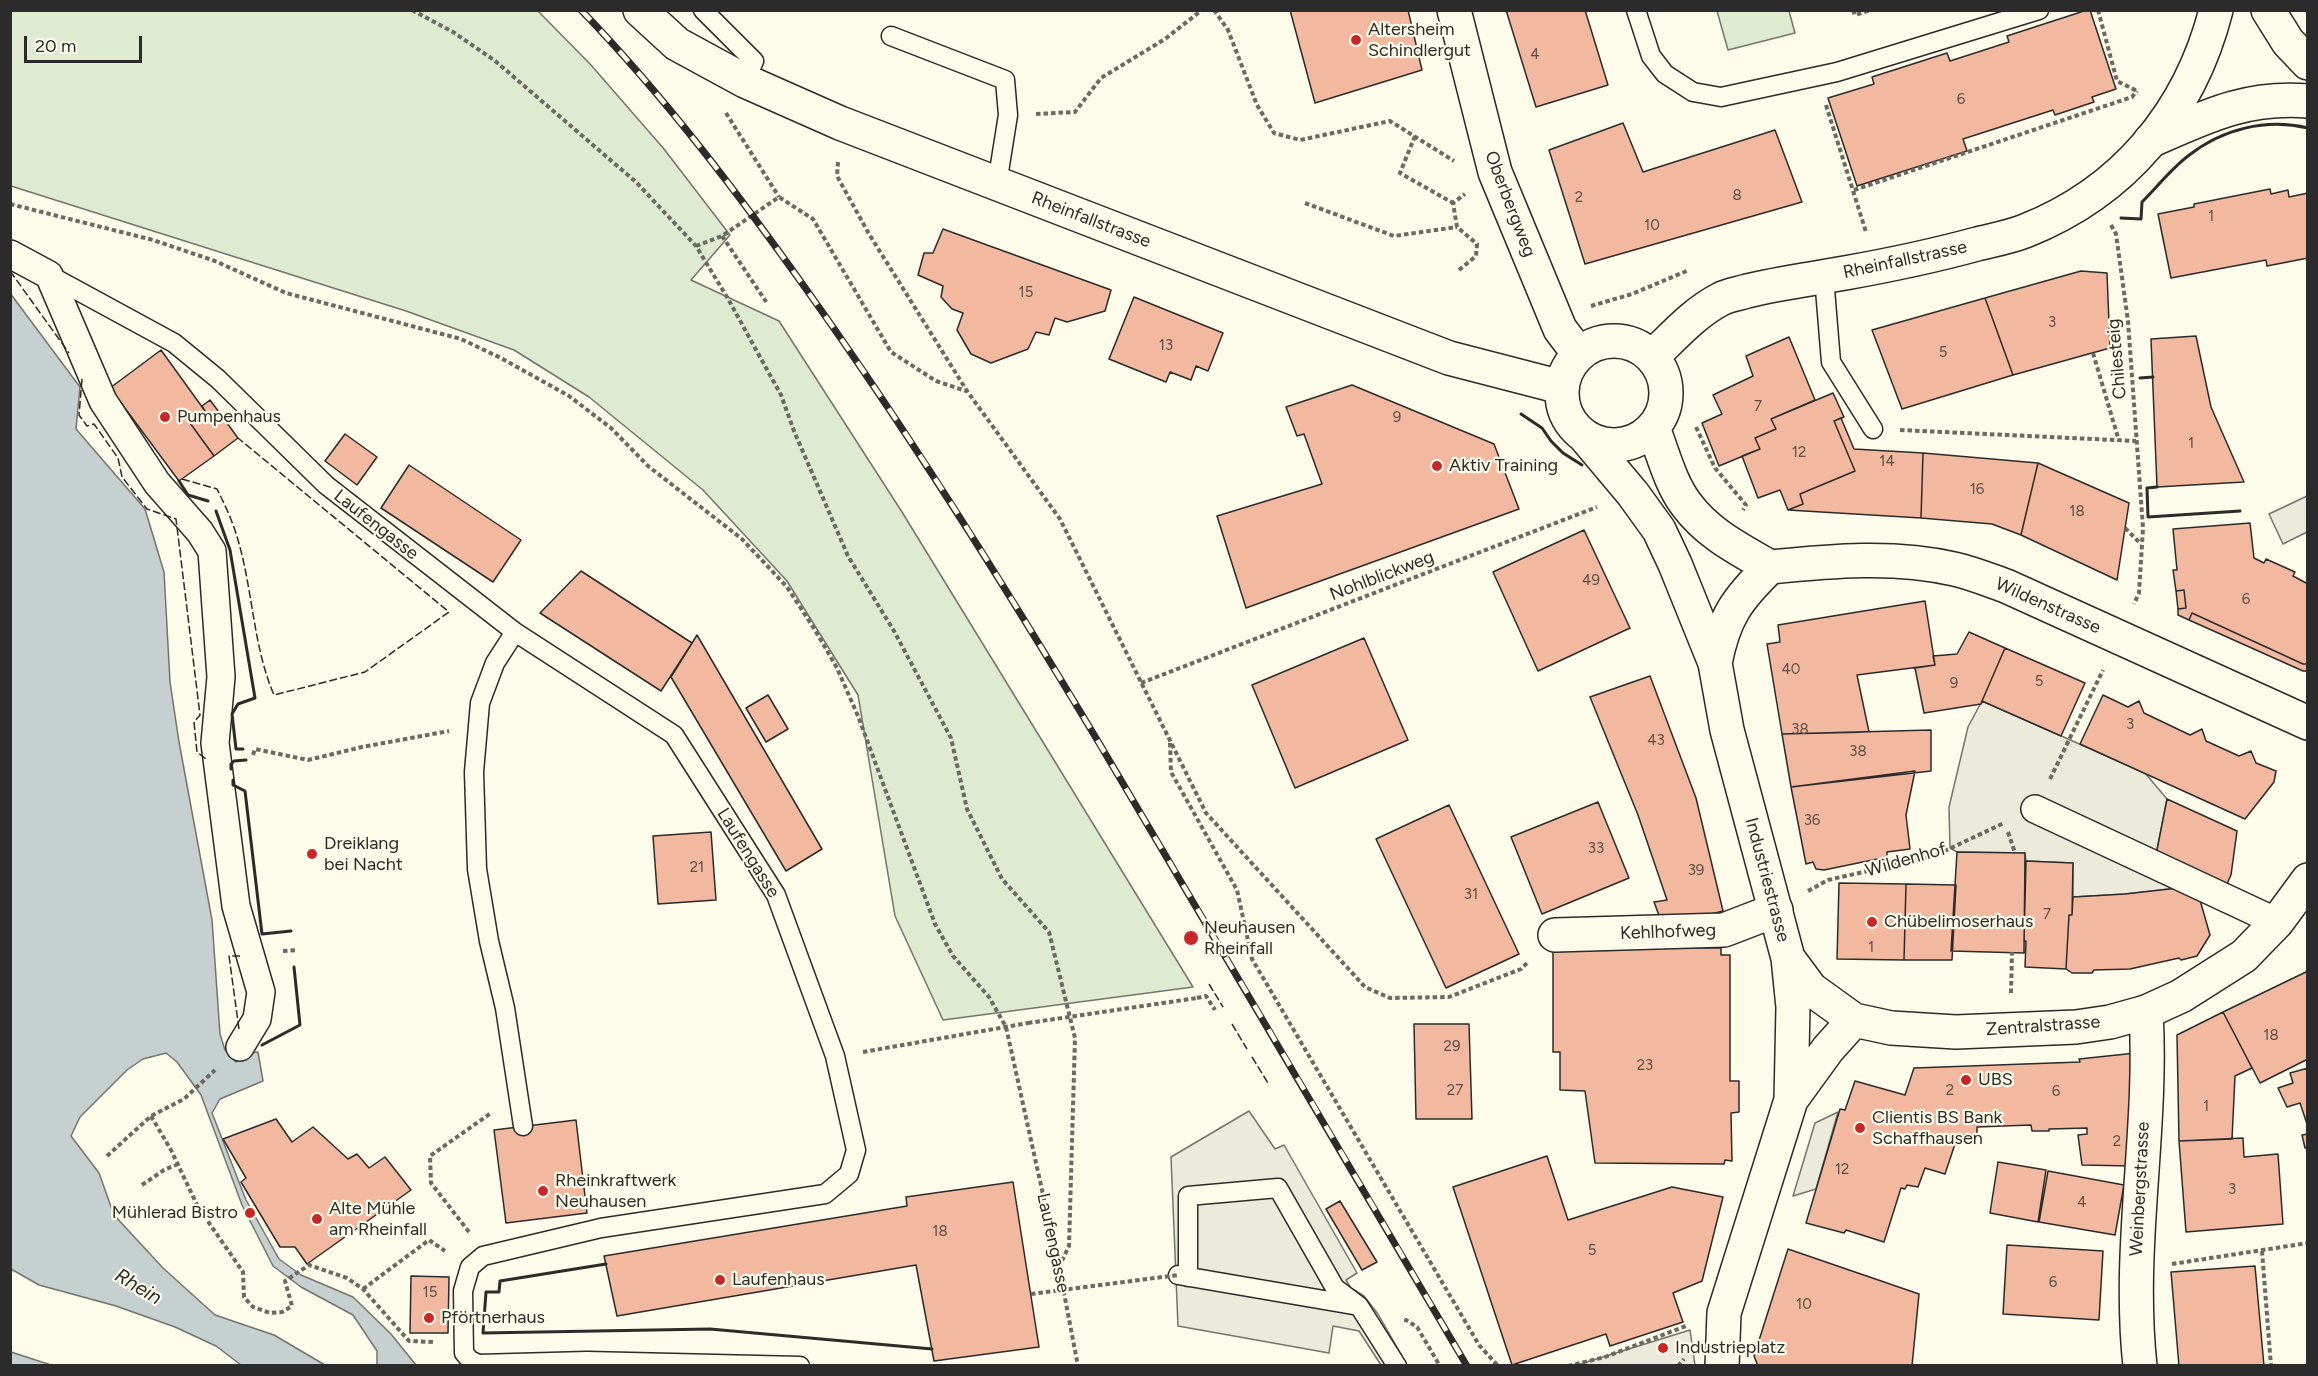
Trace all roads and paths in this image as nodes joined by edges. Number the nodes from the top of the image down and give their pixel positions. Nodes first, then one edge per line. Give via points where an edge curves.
1 (412, 10) edge
2 (640, 10) edge
3 (703, 10) edge
4 (1202, 10) edge
5 (1214, 10) edge
6 (1454, 10) edge
7 (1636, 10) edge
8 (1853, 10) edge
9 (1871, 10) edge
10 (2039, 10) edge
11 (2098, 10) edge
12 (2216, 10) edge
13 (2268, 10) edge
14 (891, 36) dead end
15 (2307, 63) edge
16 (745, 81) junction
17 (2137, 91) junction
18 (2142, 94) dead end
19 (2307, 101) edge
20 (1827, 110) dead end
21 (725, 112) dead end
22 (1008, 115) junction
23 (840, 123) junction
24 (1415, 136) junction
25 (2150, 141) junction
26 (1495, 172) junction
27 (997, 184) junction
28 (1854, 190) junction
29 (2096, 194) junction
30 (778, 196) junction
31 (1305, 203) dead end
32 (1453, 203) junction
33 (10, 204) edge
34 (1457, 227) junction
35 (1866, 231) dead end
36 (722, 236) junction
37 (696, 246) junction
38 (10, 254) edge
39 (1459, 270) dead end
40 (1689, 270) dead end
41 (49, 275) junction
42 (1824, 277) junction
43 (1632, 294) dead end
44 (767, 303) dead end
45 (2093, 353) dead end
46 (1579, 354) junction
47 (1652, 357) junction
48 (1561, 387) junction
49 (967, 391) junction
50 (1696, 427) dead end
51 (1653, 428) junction
52 (1873, 429) joint
53 (1586, 438) junction
54 (2119, 441) junction
55 (2136, 441) junction
56 (1633, 494) junction
57 (2125, 528) dead end
58 (1725, 542) junction
59 (2142, 544) junction
60 (1770, 567) junction
61 (515, 632) junction
62 (2119, 637) junction
63 (1715, 663) junction
64 (1141, 683) junction
65 (2307, 723) edge
66 (477, 726) junction
67 (1170, 742) junction
68 (255, 748) dead end
69 (2035, 809) joint
70 (2015, 853) dead end
71 (2307, 880) edge
72 (1776, 909) junction
73 (2277, 922) junction
74 (1555, 935) joint
75 (297, 950) dead end
76 (289, 951) dead end
77 (1788, 958) junction
78 (1215, 1010) dead end
79 (2146, 1012) junction
80 (1854, 1020) junction
81 (1005, 1027) junction
82 (240, 1047) dead end
83 (857, 1053) dead end
84 (218, 1068) dead end
85 (1791, 1100) junction
86 (494, 1111) dead end
87 (151, 1116) junction
88 (523, 1126) dead end
89 (107, 1156) dead end
90 (178, 1164) junction
91 (142, 1185) dead end
92 (2307, 1243) edge
93 (2262, 1251) junction
94 (476, 1261) junction
95 (1059, 1267) junction
96 (2136, 1270) junction
97 (1183, 1276) junction
98 (363, 1289) junction
99 (1030, 1294) dead end
100 (1359, 1306) junction
101 (1693, 1318) dead end
102 (1406, 1320) dead end
103 (462, 1343) junction
104 (800, 1365) edge
105 (1078, 1365) edge
106 (1397, 1365) edge
107 (1440, 1365) edge
108 (1498, 1365) edge
109 (1568, 1365) edge
110 (1722, 1365) edge
111 (2140, 1365) edge
112 (2271, 1365) edge

1 - 37 path via 494,60 636,182
2 - 16 street, Rheinfallstrasse via 677,44
3 - 16 lane via 754,61
4 - 22 path via 1165,39 1101,78 1076,112
5 - 24 path via 1228,30 1257,105 1274,133 1300,140 1390,121
6 - 26 street, Oberbergweg
7 - 10 lane via 1651,56 1665,74 1693,92 1721,97 1837,72
8 - 9 path via 1855,15
11 - 17 path via 2117,81
12 - 25 street, Rheinfallstrasse via 2196,70
13 - 15 street
14 - 22 lane via 1005,80
16 - 23 street, Rheinfallstrasse
17 - 18 path
17 - 28 path via 2132,97
19 - 25 street, Rheinfallstrasse via 2254,101 2220,110
20 - 28 path
21 - 30 path
22 - 27 lane
23 - 27 street, Rheinfallstrasse
23 - 49 path via 837,176
24 - 26 path via 1454,161
24 - 32 path via 1400,173
25 - 29 street, Rheinfallstrasse via 2126,169
26 - 32 path
26 - 46 street, Oberbergweg via 1560,329
27 - 48 street, Rheinfallstrasse via 1449,358
28 - 35 path
29 - 42 street, Rheinfallstrasse via 2024,232 1922,259
29 - 55 path, Chilesteig via 2116,234 2128,321
30 - 36 path
30 - 49 path via 813,219 891,352 936,381
31 - 34 path via 1394,237
32 - 34 path
33 - 81 path, Laufengasse via 153,240 215,261 286,293 460,339 569,396 611,428 648,466 742,539 787,587 837,668 935,924 953,956 989,997
34 - 39 path via 1477,244 1476,256
36 - 37 path
36 - 44 path
37 - 95 path via 781,395 848,556 894,631 951,738 967,809 1002,879 1049,932 1075,1038 1069,1246
38 - 41 street
40 - 43 path
41 - 61 lane, Laufengasse via 174,343 218,379 326,485
41 - 82 street via 103,401 157,483 212,550 221,677 214,743 236,906 261,992 257,1019
42 - 47 street, Rheinfallstrasse via 1723,298 1704,309
42 - 52 lane via 1831,362
45 - 54 path
46 - 47 street via 1608,341 1639,347
46 - 48 street via 1567,369
47 - 51 street via 1666,384 1662,415
48 - 53 street via 1563,407
49 - 64 path via 1060,519
50 - 58 path via 1714,468 1746,505
51 - 53 street via 1639,440 1621,445 1603,445
51 - 58 street via 1685,503
52 - 54 path
53 - 56 street, Industriestrasse
54 - 55 path
55 - 59 path, Chilesteig
56 - 63 street, Industriestrasse via 1659,530
56 - 64 path, Nohlblickweg
57 - 59 path
58 - 60 street
59 - 62 path, Chilesteig via 2139,593
60 - 62 street, Wildenstrasse via 1873,561 1953,569 2006,586
60 - 63 street, Industriestrasse via 1738,601 1721,632
61 - 66 lane via 495,663 480,703
61 - 94 lane, Laufengasse via 674,735 776,895 835,1056 856,1150 849,1174 825,1194 601,1228
62 - 65 street, Wildenstrasse
62 - 69 path
63 - 72 street, Industriestrasse via 1727,730
64 - 67 path
66 - 68 path via 308,760
66 - 88 lane via 477,869 505,1008
67 - 74 path via 1206,813 1365,987 1390,998 1449,997 1521,969
67 - 108 path via 1171,772 1237,890 1252,959 1479,1345
69 - 73 street
70 - 72 path, Wildenhof via 2006,823 1934,856 1828,880
71 - 73 street, Zentralstrasse
72 - 74 street, Kehlhofweg via 1724,930
72 - 77 street, Industriestrasse
73 - 79 street, Zentralstrasse via 2244,956 2181,996
75 - 76 path
77 - 80 street, Zentralstrasse via 1811,989
77 - 85 street, Industriestrasse via 1793,1007
78 - 81 path, bridge via 1206,996
79 - 80 street, Zentralstrasse via 2076,1027 1956,1032 1891,1028
79 - 96 street, Weinbergstrasse via 2148,1051
80 - 85 street, Industriestrasse via 1828,1048
81 - 83 path
81 - 95 path, Laufengasse
84 - 87 path via 184,1098
85 - 110 street, Industriestrasse via 1724,1313
86 - 94 path via 430,1156 431,1183 475,1239
87 - 89 path
87 - 90 path
90 - 91 path
90 - 98 path via 198,1208 243,1272 244,1297 253,1307 270,1313 292,1306 285,1281 309,1265 346,1278
92 - 93 path
93 - 96 path
93 - 112 path
94 - 98 path via 429,1240
94 - 103 lane via 463,1291
95 - 105 path, Laufengasse
96 - 111 street, Weinbergstrasse
97 - 99 path, bridge
97 - 100 lane
97 - 100 lane via 1188,1196 1278,1188 1335,1288
98 - 103 path via 409,1341
100 - 106 lane
101 - 109 path via 1688,1326 1605,1357
102 - 107 path via 1417,1327
103 - 104 lane via 464,1353 478,1364 587,1361

